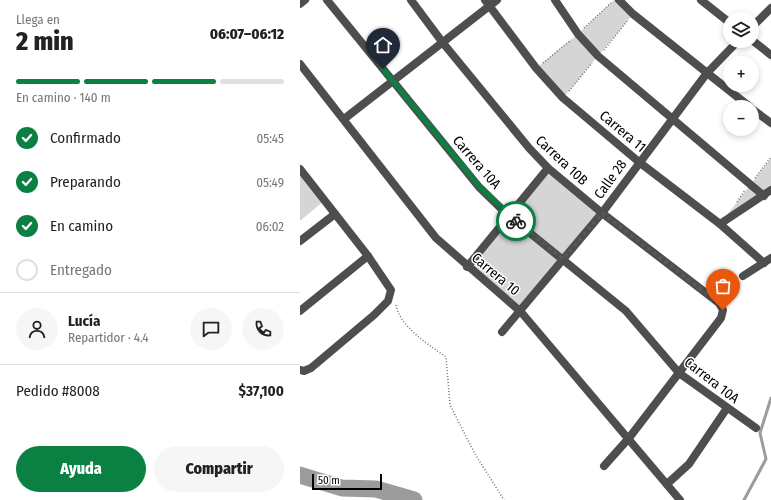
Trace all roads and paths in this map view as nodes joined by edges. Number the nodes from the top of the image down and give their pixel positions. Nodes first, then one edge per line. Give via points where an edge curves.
1 (305, 0) edge
2 (327, 0) edge
3 (411, 0) edge
4 (497, 0) edge
5 (555, 0) edge
6 (619, 0) edge
7 (701, 0) edge
8 (487, 3) edge
9 (300, 4) edge
10 (771, 8) edge
11 (633, 14) junction
12 (723, 17) edge
13 (759, 20) edge
14 (443, 43) junction
15 (759, 46) edge
16 (731, 48) edge
17 (771, 55) edge
18 (598, 56) junction
19 (300, 64) edge
20 (707, 74) junction
21 (392, 80) junction
22 (563, 98) junction
23 (741, 100) edge
24 (759, 114) edge
25 (344, 119) junction
26 (672, 119) junction
27 (771, 124) edge
28 (639, 162) junction
29 (548, 168) junction
30 (300, 169) edge
31 (771, 190) edge
32 (764, 196) junction
33 (602, 213) junction
34 (336, 214) junction
35 (509, 216) junction
36 (720, 224) junction
37 (300, 241) edge
38 (368, 256) junction
39 (563, 259) junction
40 (768, 261) edge
41 (467, 267) junction
42 (743, 276) dead end
43 (391, 290) junction
44 (300, 311) edge
45 (521, 312) junction
46 (502, 332) dead end
47 (302, 371) edge
48 (679, 373) junction
49 (727, 408) junction
50 (756, 428) dead end
51 (629, 438) junction
52 (604, 466) dead end
53 (667, 484) junction
54 (504, 500) edge
55 (680, 500) edge

1 - 9 street
2 - 21 street, Carrera 10A
3 - 14 street, Carrera 10B
4 - 8 street
5 - 18 street via 578,34
6 - 11 street
7 - 12 street
8 - 14 street
8 - 22 street, Carrera 11 via 536,68
10 - 13 street
11 - 18 path
11 - 20 street
14 - 21 street
14 - 29 street, Carrera 10B
15 - 17 street
16 - 20 street, Calle 28
18 - 22 path
18 - 26 street
19 - 25 street, Carrera 10
20 - 23 street
20 - 26 street, Calle 28
21 - 25 street
21 - 35 street, Carrera 10A via 480,187
22 - 28 street, Carrera 11
24 - 27 street
25 - 41 street, Carrera 10 via 436,238
26 - 28 street, Calle 28
26 - 32 street
28 - 33 street, Calle 28
28 - 36 street, Carrera 11
29 - 33 street, Carrera 10B
29 - 35 street
30 - 34 street
31 - 32 street
32 - 36 street
33 - 39 street, Calle 28
33 - 48 street, Carrera 10B via 719,303 723,310 721,318
34 - 37 street
34 - 38 street
35 - 39 street, Carrera 10A
35 - 41 street
36 - 40 street, Carrera 11
38 - 43 street
38 - 44 street
39 - 45 street, Calle 28
39 - 48 street, Carrera 10A via 626,311
40 - 42 street
41 - 45 street, Carrera 10
43 - 47 street via 388,301 374,315 311,368
43 - 54 path via 397,312 418,338 446,357 450,405 475,454
45 - 46 street, Calle 28
45 - 51 street, Carrera 10
48 - 49 street, Carrera 10A
48 - 51 street
49 - 50 street, Carrera 10A
49 - 53 street via 689,464
51 - 52 street
51 - 53 street, Carrera 10
53 - 55 street, Carrera 10

